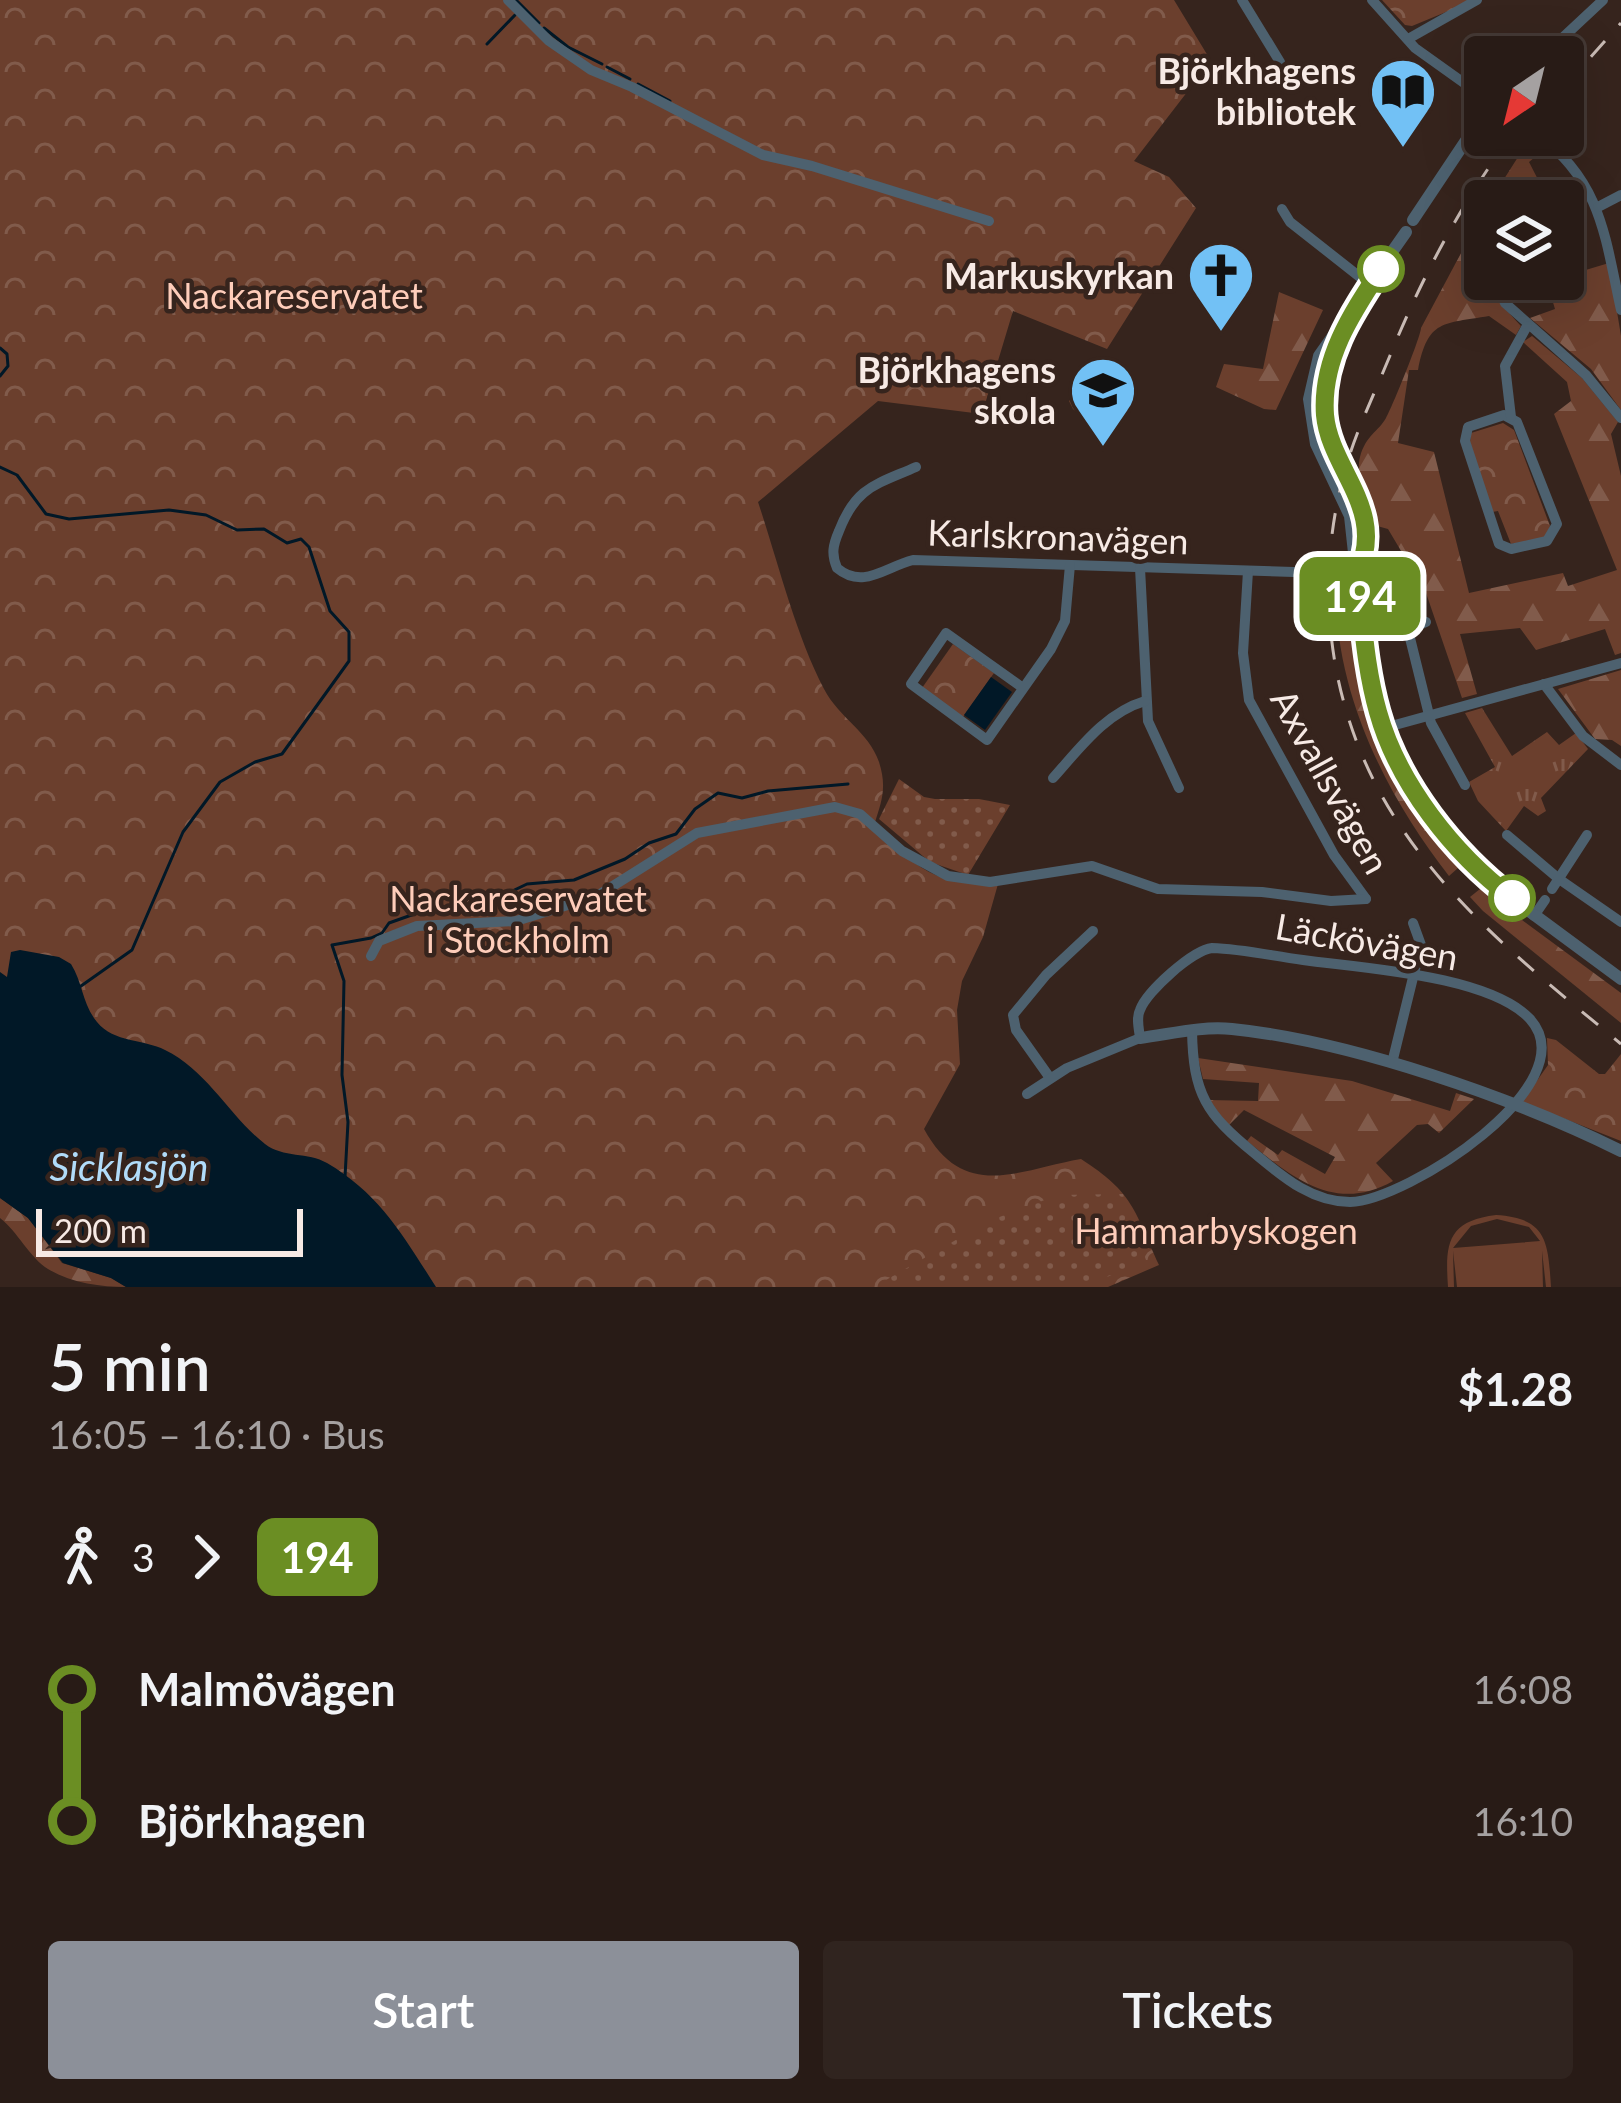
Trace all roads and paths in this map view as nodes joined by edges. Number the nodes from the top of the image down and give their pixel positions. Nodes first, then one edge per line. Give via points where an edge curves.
1 (508, 0) edge
2 (1242, 0) edge
3 (1372, 0) edge
4 (1477, 0) edge
5 (1603, 0) edge
6 (1564, 36) edge
7 (1408, 39) junction
8 (1280, 62) dead end
9 (1464, 84) edge
10 (1464, 144) edge
11 (1558, 156) edge
12 (1621, 195) edge
13 (1598, 207) junction
14 (1282, 209) dead end
15 (988, 221) dead end
16 (1370, 285) junction
17 (1503, 300) edge
18 (1621, 310) edge
19 (1528, 326) junction
20 (1511, 417) junction
21 (1621, 418) edge
22 (916, 467) dead end
23 (1070, 565) junction
24 (1140, 568) junction
25 (1248, 571) junction
26 (1357, 574) junction
27 (1426, 622) dead end
28 (1621, 663) edge
29 (1544, 684) junction
30 (1023, 688) junction
31 (1145, 701) junction
32 (1429, 714) junction
33 (1384, 728) junction
34 (1621, 765) edge
35 (1053, 778) dead end
36 (1465, 785) dead end
37 (1179, 788) dead end
38 (1507, 835) dead end
39 (1587, 835) dead end
40 (1552, 889) junction
41 (1534, 916) junction
42 (1621, 922) edge
43 (1413, 923) dead end
44 (1094, 931) dead end
45 (371, 956) dead end
46 (1416, 975) junction
47 (1621, 979) edge
48 (1192, 1030) junction
49 (1140, 1038) junction
50 (1393, 1064) junction
51 (1050, 1078) junction
52 (1027, 1094) dead end
53 (1511, 1105) junction
54 (1621, 1151) edge

1 - 15 street via 591,70 763,155
2 - 8 street
3 - 7 street
4 - 7 street
5 - 6 street
7 - 9 street
10 - 16 street
11 - 13 street
12 - 13 street
13 - 18 street
14 - 16 street
16 - 26 street via 1318,356 1309,399 1316,444 1350,516
17 - 19 street
19 - 20 street via 1503,376
19 - 21 street via 1565,354
20 - 20 street via 1468,427 1465,441 1499,544 1511,548 1547,541 1557,524
22 - 23 street, Karlskronavägen via 854,498 833,544 846,575 865,579 914,560
23 - 24 street, Karlskronavägen
23 - 30 street via 1065,621
24 - 25 street, Karlskronavägen
24 - 31 street
25 - 26 street, Karlskronavägen
25 - 45 street, Axvallsvägen via 1249,700 1366,898 1157,889 1092,866 1008,881 960,878 920,863 860,814 835,807 697,833 597,896 516,920 417,926 379,941
26 - 33 street
27 - 32 street via 1408,630
28 - 29 street
29 - 32 street
29 - 34 street via 1583,736
30 - 30 street via 946,633 911,684 987,740
31 - 35 street via 1107,720
31 - 37 street
32 - 33 street
32 - 36 street
33 - 41 street via 1456,847
38 - 40 street
39 - 40 street
40 - 41 street
40 - 42 street
41 - 47 street
43 - 46 street via 1421,945
44 - 51 street via 1012,1015
46 - 49 street, Läckövägen via 1202,950 1144,1002
46 - 50 street
46 - 53 street, Läckövägen via 1487,995 1535,1026 1542,1065
48 - 49 street
48 - 50 street via 1294,1039
48 - 53 street, Läckövägen via 1210,1114 1298,1187 1330,1200 1382,1195 1477,1141
49 - 51 street
50 - 53 street
51 - 52 street
53 - 54 street

